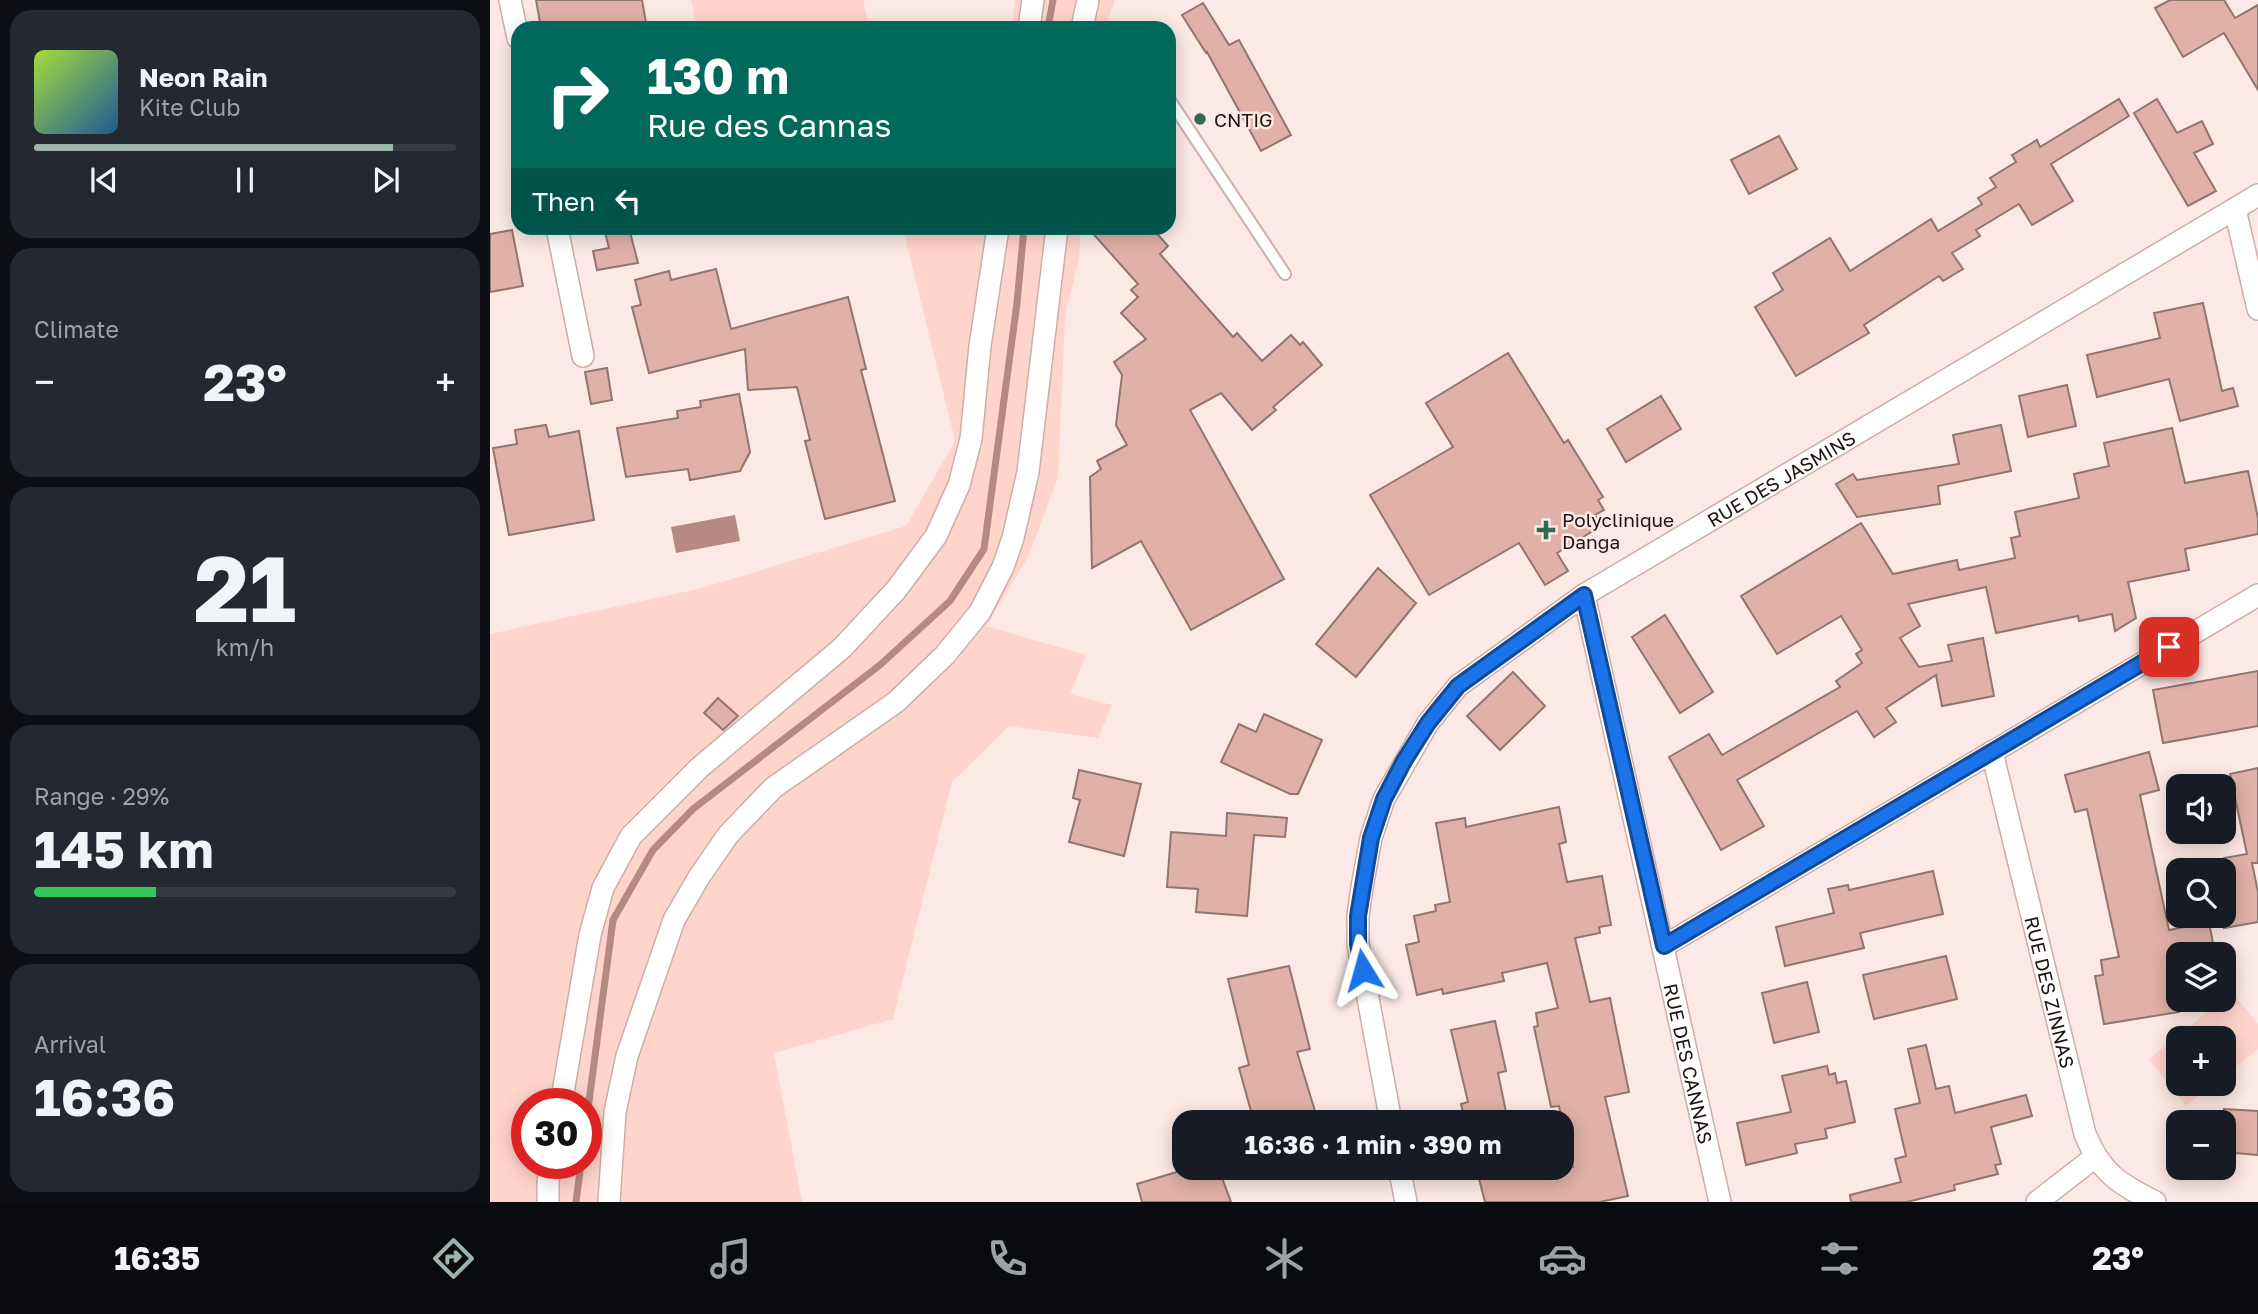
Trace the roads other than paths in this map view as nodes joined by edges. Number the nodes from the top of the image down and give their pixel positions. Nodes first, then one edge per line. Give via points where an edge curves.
1 (510, 0) edge
2 (1033, 0) edge
3 (1088, 0) edge
4 (514, 21) edge
5 (1030, 21) edge
6 (1084, 21) edge
7 (1176, 110) edge
8 (2258, 195) edge
9 (2235, 209) junction
10 (558, 235) edge
11 (997, 235) edge
12 (1056, 235) edge
13 (1285, 274) dead end
14 (2258, 309) edge
15 (583, 356) dead end
16 (1584, 595) junction
17 (2258, 595) edge
18 (1992, 752) junction
19 (1664, 946) junction
20 (564, 1088) edge
21 (1389, 1110) edge
22 (2095, 1157) junction
23 (548, 1179) edge
24 (1402, 1180) edge
25 (548, 1202) edge
26 (609, 1202) edge
27 (1406, 1202) edge
28 (1720, 1202) edge
29 (2037, 1202) edge
30 (2155, 1202) edge

1 - 4 street
2 - 5 street
3 - 6 street
7 - 13 lane
8 - 9 street, RUE DES JASMINS
9 - 14 street
9 - 16 street, RUE DES JASMINS
10 - 15 street
11 - 20 street via 971,439 959,485 936,536 896,590 842,648 699,768 631,836 603,888
12 - 26 street via 1028,472 1003,567 980,612 938,662 896,702 773,789 728,835 699,877 674,920 627,1056 615,1112
16 - 19 street, RUE DES CANNAS
16 - 21 street, RUE DES JASMINS via 1458,686 1428,723 1384,799 1362,887 1358,944
17 - 18 street
18 - 19 street
18 - 22 street, RUE DES ZINNAS via 2085,1134
19 - 28 street, RUE DES CANNAS
22 - 29 street
22 - 30 street, RUE DES ZINNAS via 2121,1185
23 - 25 street
24 - 27 street

